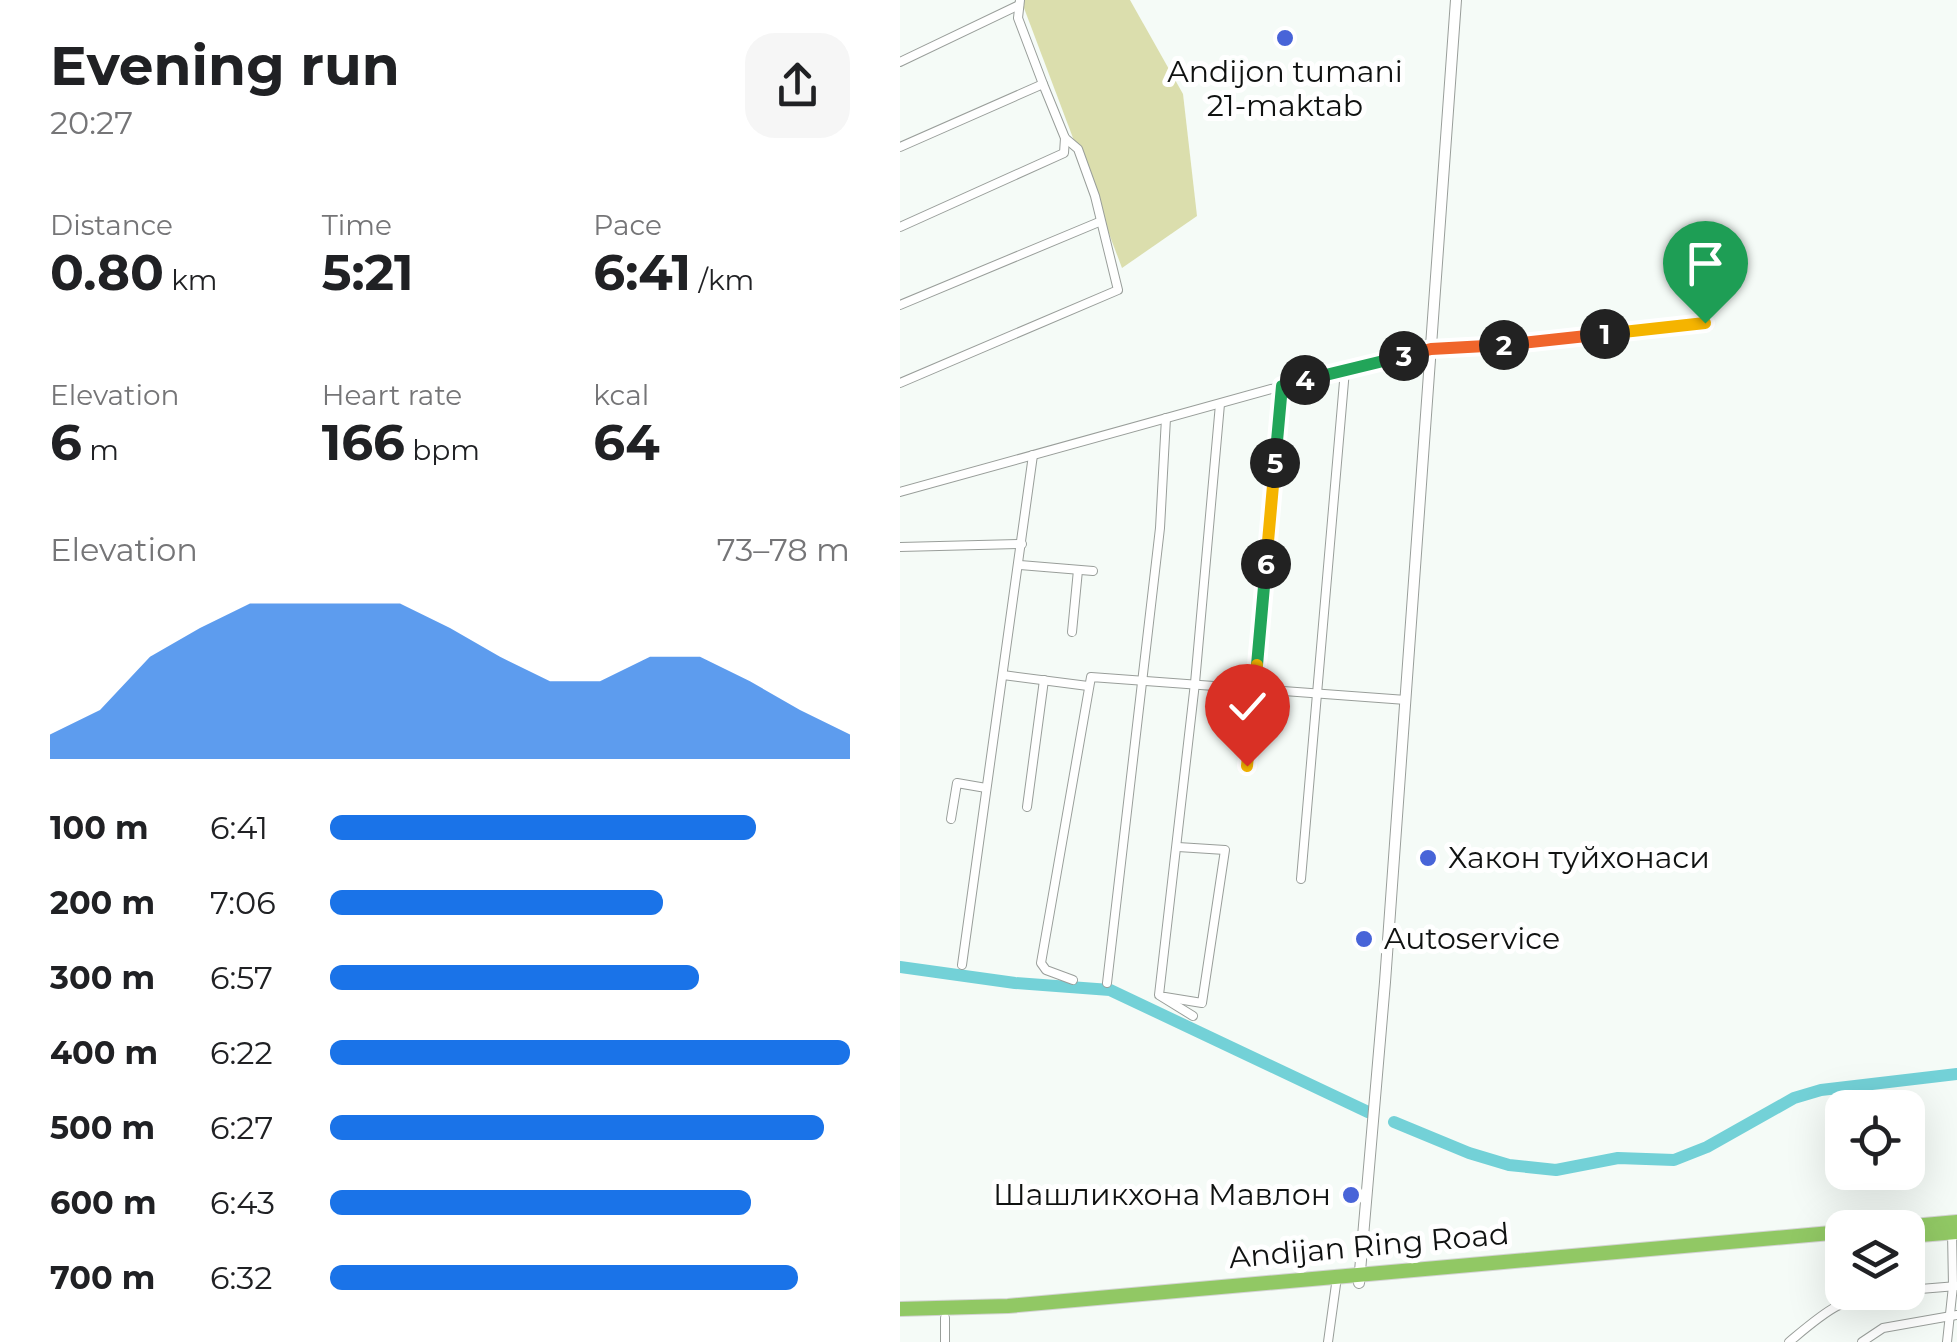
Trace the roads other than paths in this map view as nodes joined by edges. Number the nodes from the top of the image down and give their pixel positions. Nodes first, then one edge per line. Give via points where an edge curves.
1 (1456, 0) edge
2 (1020, 2) edge
3 (900, 62) edge
4 (1043, 84) junction
5 (1065, 138) junction
6 (900, 148) edge
7 (1099, 222) junction
8 (900, 226) edge
9 (900, 305) edge
10 (1705, 323) dead end
11 (1431, 349) junction
12 (1345, 370) junction
13 (900, 383) edge
14 (1282, 386) junction
15 (1220, 404) junction
16 (1166, 418) junction
17 (1033, 455) junction
18 (900, 492) edge
19 (1022, 544) junction
20 (900, 547) edge
21 (1020, 564) junction
22 (1078, 570) junction
23 (1093, 572) dead end
24 (1072, 632) dead end
25 (1003, 674) junction
26 (1143, 678) junction
27 (1044, 680) junction
28 (1195, 682) junction
29 (1088, 686) junction
30 (1254, 687) junction
31 (1316, 694) junction
32 (1406, 700) junction
33 (1247, 766) dead end
34 (986, 788) junction
35 (1028, 807) dead end
36 (952, 819) dead end
37 (1178, 847) junction
38 (1301, 879) dead end
39 (962, 965) dead end
40 (1073, 980) dead end
41 (1107, 983) dead end
42 (1160, 996) junction
43 (1193, 1016) dead end
44 (1925, 1228) edge
45 (1956, 1228) edge
46 (1925, 1233) edge
47 (1825, 1234) edge
48 (1825, 1242) edge
49 (1358, 1279) junction
50 (1336, 1281) junction
51 (1955, 1286) edge
52 (1925, 1289) edge
53 (900, 1309) edge
54 (1829, 1310) edge
55 (1954, 1315) edge
56 (944, 1318) junction
57 (900, 1319) edge
58 (1951, 1336) edge
59 (946, 1342) edge
60 (1328, 1342) edge
61 (1789, 1342) edge
62 (1862, 1342) edge

1 - 11 main road
2 - 3 street
2 - 4 street via 1018,18
4 - 5 street
4 - 6 street
5 - 7 street via 1078,150
5 - 8 street via 1064,153
7 - 9 street
7 - 13 street via 1118,290
10 - 11 street
11 - 12 street
11 - 32 main road
12 - 14 street
12 - 31 street
14 - 15 street
14 - 30 street
15 - 16 street
15 - 28 street
16 - 17 street
16 - 26 street
17 - 18 street
17 - 19 street
19 - 20 street
19 - 21 street
21 - 22 street
21 - 25 street
22 - 23 street
22 - 24 street
25 - 27 street
25 - 34 street
26 - 28 street
26 - 29 street via 1096,675
26 - 41 street
27 - 29 street
27 - 35 street
28 - 30 street
28 - 37 street
29 - 40 street via 1041,962
30 - 31 street
30 - 33 street
31 - 32 street
31 - 38 street
32 - 49 main road
34 - 36 street via 957,784
34 - 39 street
37 - 42 street
37 - 42 street via 1225,850 1202,1003
42 - 43 street
44 - 45 highway
45 - 46 highway
45 - 51 street
47 - 49 highway, Andijan Ring Road
48 - 49 highway, Andijan Ring Road
49 - 50 highway, Andijan Ring Road
50 - 53 highway, Andijan Ring Road
50 - 56 highway, Andijan Ring Road
50 - 60 street
51 - 52 street
51 - 55 street
54 - 61 street
55 - 58 street
55 - 62 street via 1883,1328
56 - 57 highway, Andijan Ring Road
56 - 59 street

